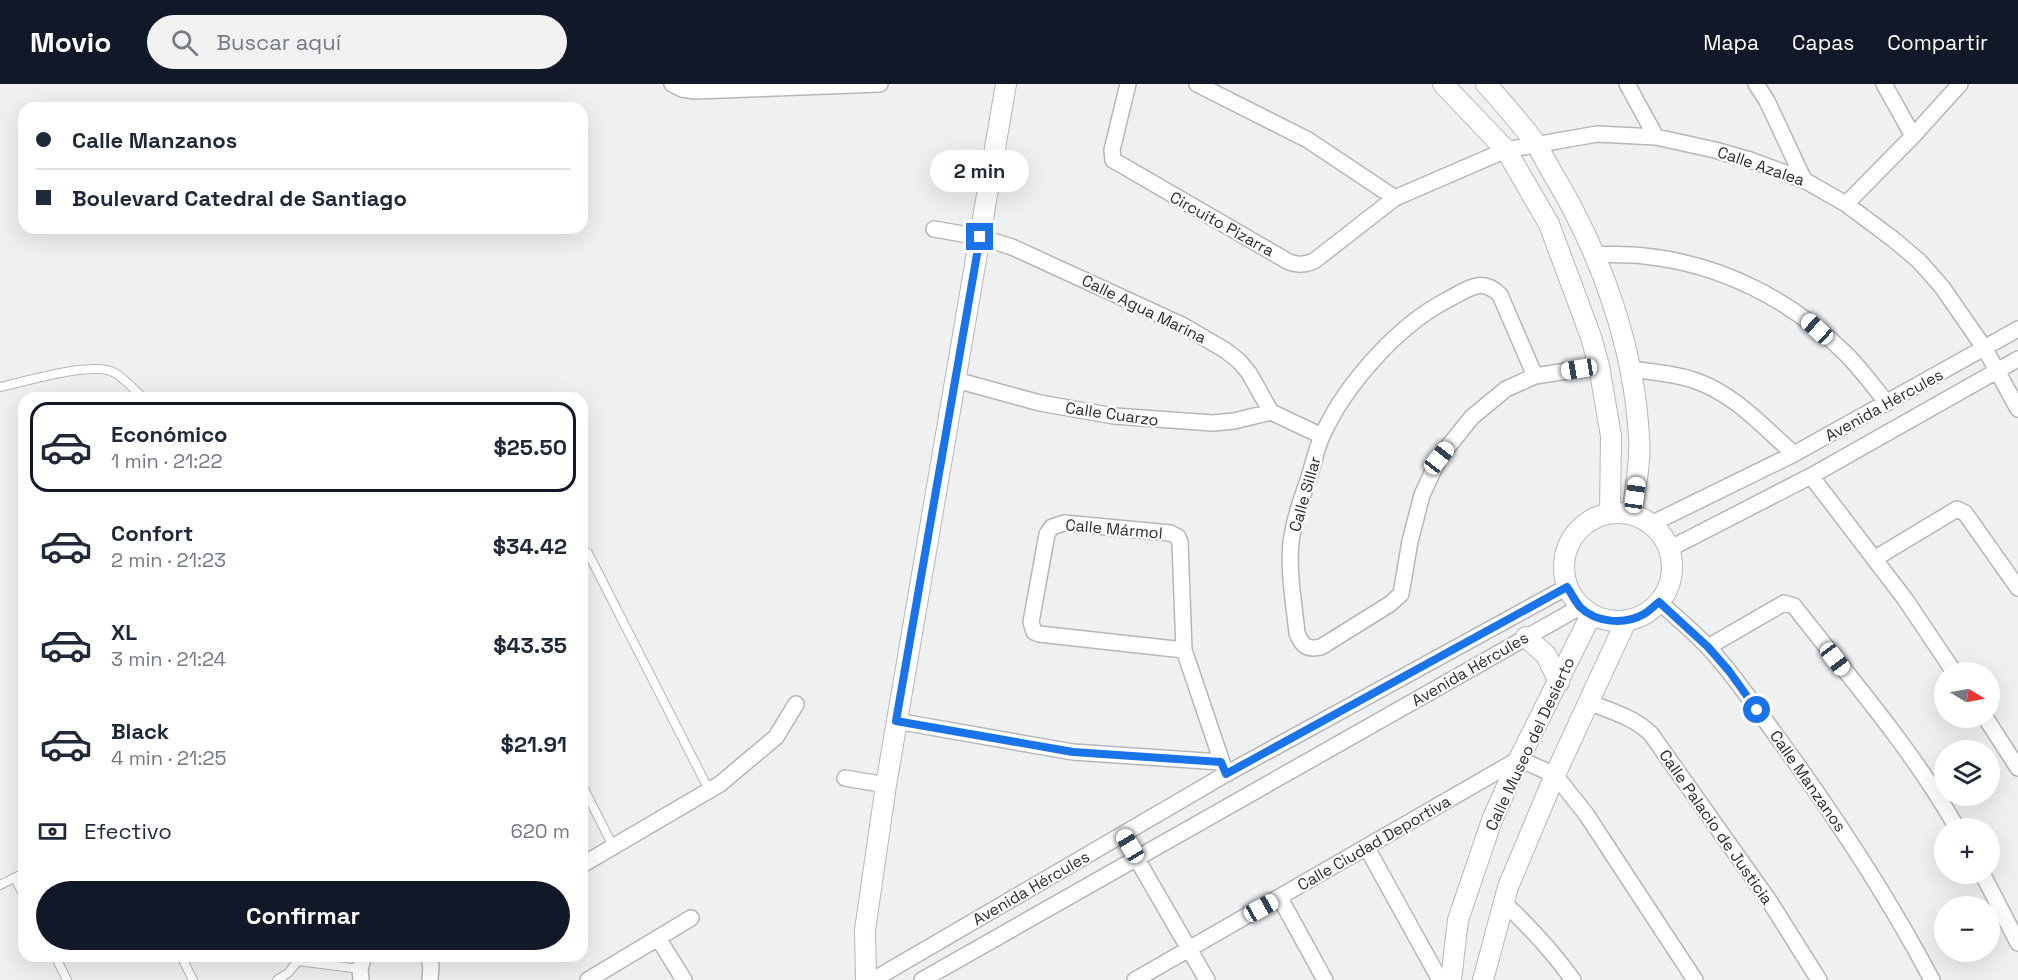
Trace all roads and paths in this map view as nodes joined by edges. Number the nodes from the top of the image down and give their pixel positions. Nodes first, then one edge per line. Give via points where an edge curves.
1 (672, 84) edge
2 (880, 84) edge
3 (1006, 84) edge
4 (1128, 84) edge
5 (1197, 84) edge
6 (1443, 84) edge
7 (1486, 84) edge
8 (1627, 84) edge
9 (1756, 84) edge
10 (1884, 84) edge
11 (1960, 84) edge
12 (1913, 136) junction
13 (1656, 137) junction
14 (1536, 144) junction
15 (1506, 150) junction
16 (1804, 180) junction
17 (1395, 198) junction
18 (1846, 204) junction
19 (934, 229) dead end
20 (980, 237) junction
21 (1594, 254) junction
22 (2018, 329) edge
23 (1985, 349) junction
24 (2018, 359) edge
25 (1599, 366) junction
26 (1631, 369) junction
27 (1997, 372) junction
28 (1535, 376) junction
29 (956, 380) junction
30 (0, 387) edge
31 (136, 392) edge
32 (1887, 403) junction
33 (2018, 409) edge
34 (1271, 412) junction
35 (1322, 436) junction
36 (1794, 454) junction
37 (1811, 476) junction
38 (1610, 513) junction
39 (1632, 514) junction
40 (1651, 524) junction
41 (1669, 549) junction
42 (588, 553) dead end
43 (1874, 558) junction
44 (1567, 587) junction
45 (2018, 588) edge
46 (1659, 602) junction
47 (1586, 611) junction
48 (1626, 621) junction
49 (1527, 637) junction
50 (1708, 647) junction
51 (1184, 650) junction
52 (1947, 662) edge
53 (1559, 682) junction
54 (1588, 702) junction
55 (796, 704) dead end
56 (896, 721) junction
57 (1992, 728) edge
58 (1519, 759) junction
59 (1223, 768) junction
60 (2018, 768) edge
61 (1555, 775) junction
62 (845, 778) dead end
63 (886, 785) junction
64 (709, 790) junction
65 (588, 797) edge
66 (1951, 818) edge
67 (1123, 835) junction
68 (614, 846) junction
69 (1367, 848) junction
70 (1137, 858) junction
71 (588, 861) edge
72 (18, 876) edge
73 (15, 878) junction
74 (18, 884) edge
75 (1988, 884) edge
76 (0, 885) edge
77 (1280, 898) junction
78 (1503, 902) junction
79 (692, 918) dead end
80 (658, 938) junction
81 (2018, 943) edge
82 (1188, 948) junction
83 (58, 962) edge
84 (183, 962) edge
85 (294, 962) edge
86 (322, 962) edge
87 (430, 962) edge
88 (362, 968) edge
89 (68, 980) edge
90 (193, 980) edge
91 (277, 980) edge
92 (430, 980) edge
93 (588, 980) edge
94 (684, 980) edge
95 (866, 980) edge
96 (873, 980) edge
97 (922, 980) edge
98 (1135, 980) edge
99 (1207, 980) edge
100 (1325, 980) edge
101 (1440, 980) edge
102 (1450, 980) edge
103 (1483, 980) edge
104 (1573, 980) edge
105 (1695, 980) edge
106 (1819, 980) edge
107 (1932, 980) edge

1 - 2 street via 695,91
3 - 20 street
4 - 17 street, Circuito Pizarra via 1113,160 1289,262 1314,261
5 - 17 street via 1308,140
6 - 15 street
7 - 14 street
8 - 13 street
9 - 16 street
10 - 12 street
11 - 12 street
12 - 18 street
13 - 14 street, Calle Azalea via 1597,134
13 - 16 street, Calle Azalea via 1750,160
14 - 15 street, Calle Azalea
14 - 21 street
15 - 17 street, Circuito Pizarra
15 - 25 street via 1549,224
16 - 18 street, Calle Azalea
18 - 23 street, Calle Azalea via 1919,261
19 - 20 street, Calle Agua Marina
20 - 29 street
20 - 34 street, Calle Agua Marina via 1057,266 1158,313 1225,350 1250,373
21 - 26 street
21 - 32 street via 1644,256 1690,264 1755,287 1803,317 1846,355
22 - 23 street, Avenida Hércules
23 - 27 street, Calle Azalea
23 - 32 street, Avenida Hércules
24 - 27 street, Avenida Hércules
25 - 28 street, Calle Sillar
25 - 38 street via 1611,436
26 - 36 street via 1670,374 1713,388 1735,401
26 - 39 street via 1639,438
27 - 33 street, Calle Azalea
27 - 37 street, Avenida Hércules
28 - 35 street, Calle Sillar via 1500,295 1492,288 1474,286 1440,304 1394,339 1353,382
28 - 35 street, Calle Sillar via 1506,389 1472,417 1439,458 1422,495 1403,586 1396,600 1313,649 1306,648 1297,633 1291,542
29 - 34 street, Calle Cuarzo via 1040,403 1114,417 1213,423
29 - 56 street
30 - 31 lane via 100,368 113,371
32 - 36 street, Avenida Hércules
34 - 35 street
36 - 40 street, Avenida Hércules
37 - 41 street, Avenida Hércules
37 - 43 street
38 - 39 street
38 - 44 street via 1588,522 1571,539 1563,562
39 - 40 street
40 - 41 street
41 - 46 street via 1671,577
42 - 64 lane
43 - 45 street via 1957,509 1965,513
43 - 52 street
44 - 47 street
44 - 59 street, Avenida Hércules
46 - 48 street
46 - 50 street, Calle Manzanos
47 - 48 street via 1604,620
47 - 49 street, Avenida Hércules
47 - 53 street, Calle Museo del Desierto
48 - 54 street
49 - 53 street via 1546,655
49 - 70 street, Avenida Hércules
50 - 66 street via 1784,603 1794,606 1904,748
50 - 107 street, Calle Manzanos via 1813,786 1869,870
51 - 51 street, Calle Mármol via 1178,537 1064,523 1052,527 1047,534 1031,622 1034,632
51 - 59 street, Calle Mármol
53 - 58 street, Calle Museo del Desierto
54 - 61 street
54 - 106 street, Calle Palacio de Justicia via 1642,725 1651,734 1770,902
55 - 64 street via 776,737
56 - 59 street via 1073,752
56 - 63 street
57 - 60 street
58 - 61 street
58 - 69 street, Calle Ciudad Deportiva
58 - 102 street, Calle Museo del Desierto via 1492,820 1458,920
59 - 67 street, Avenida Hércules
61 - 78 street
61 - 105 street via 1586,814
62 - 63 street
63 - 95 street via 865,930
64 - 68 street
65 - 68 lane
67 - 70 street
67 - 96 street, Avenida Hércules
68 - 71 street
69 - 77 street, Calle Ciudad Deportiva
69 - 101 street
70 - 82 street
70 - 97 street, Avenida Hércules
72 - 73 lane
73 - 74 lane
73 - 76 lane
75 - 81 street
77 - 82 street, Calle Ciudad Deportiva
77 - 100 street
78 - 103 street
78 - 104 street
79 - 80 street
80 - 93 street
80 - 94 street
82 - 98 street, Calle Ciudad Deportiva
82 - 99 street
83 - 89 lane
84 - 90 lane
85 - 91 lane via 288,973
86 - 88 lane
87 - 92 street

